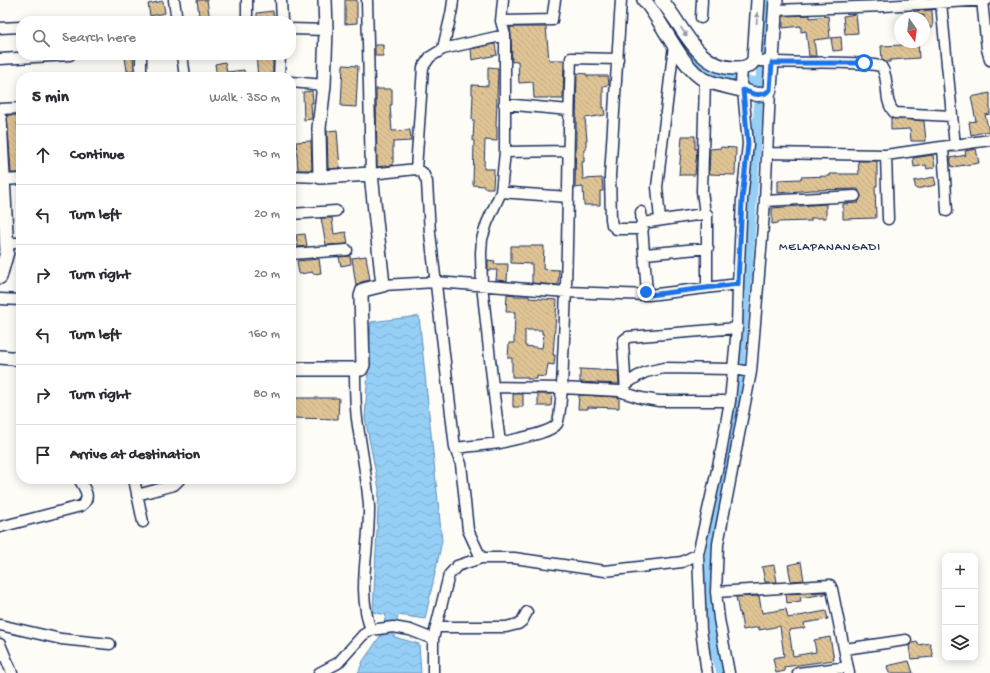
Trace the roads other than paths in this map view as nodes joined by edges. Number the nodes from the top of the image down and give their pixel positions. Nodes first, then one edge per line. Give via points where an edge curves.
1 (174, 0) edge
2 (247, 0) edge
3 (281, 0) edge
4 (325, 0) edge
5 (366, 0) edge
6 (453, 0) edge
7 (503, 0) edge
8 (555, 0) edge
9 (621, 0) edge
10 (644, 0) edge
11 (662, 0) edge
12 (702, 0) edge
13 (758, 0) edge
14 (982, 0) edge
15 (987, 0) edge
16 (884, 3) edge
17 (941, 3) junction
18 (776, 5) edge
19 (176, 16) edge
20 (247, 16) edge
21 (282, 16) edge
22 (701, 18) dead end
23 (501, 21) junction
24 (16, 27) edge
25 (0, 28) edge
26 (296, 29) edge
27 (326, 30) junction
28 (505, 35) junction
29 (674, 45) junction
30 (443, 48) junction
31 (16, 58) edge
32 (0, 59) edge
33 (618, 59) junction
34 (141, 60) edge
35 (183, 60) edge
36 (280, 60) edge
37 (990, 60) edge
38 (762, 61) junction
39 (141, 72) edge
40 (185, 72) edge
41 (279, 72) edge
42 (705, 80) junction
43 (296, 82) edge
44 (324, 85) junction
45 (751, 86) junction
46 (504, 104) junction
47 (16, 108) edge
48 (0, 109) edge
49 (569, 110) junction
50 (952, 116) junction
51 (0, 119) edge
52 (990, 140) edge
53 (955, 146) junction
54 (943, 147) junction
55 (1, 150) edge
56 (568, 151) junction
57 (505, 152) junction
58 (767, 153) junction
59 (886, 155) junction
60 (416, 169) junction
61 (371, 174) junction
62 (296, 176) edge
63 (320, 177) junction
64 (16, 182) edge
65 (2, 189) edge
66 (501, 192) junction
67 (855, 196) dead end
68 (568, 197) junction
69 (765, 201) junction
70 (336, 211) dead end
71 (947, 211) dead end
72 (641, 212) dead end
73 (296, 214) edge
74 (705, 214) junction
75 (888, 219) dead end
76 (660, 220) junction
77 (643, 226) junction
78 (16, 245) edge
79 (708, 248) junction
80 (5, 249) edge
81 (347, 250) dead end
82 (296, 254) edge
83 (645, 254) junction
84 (0, 277) edge
85 (436, 282) junction
86 (738, 284) junction
87 (383, 285) junction
88 (482, 285) junction
89 (707, 288) junction
90 (567, 292) junction
91 (649, 295) junction
92 (0, 299) edge
93 (16, 300) edge
94 (737, 328) junction
95 (0, 358) edge
96 (16, 359) edge
97 (733, 369) junction
98 (296, 370) edge
99 (354, 370) junction
100 (749, 372) junction
101 (494, 387) junction
102 (562, 388) junction
103 (626, 388) junction
104 (730, 401) junction
105 (500, 443) junction
106 (455, 448) junction
107 (82, 484) edge
108 (135, 484) edge
109 (175, 484) edge
110 (137, 495) junction
111 (143, 522) dead end
112 (0, 527) edge
113 (698, 554) junction
114 (481, 558) junction
115 (716, 592) junction
116 (527, 612) dead end
117 (0, 625) edge
118 (436, 627) junction
119 (371, 630) junction
120 (433, 639) junction
121 (906, 640) dead end
122 (0, 644) edge
123 (110, 644) dead end
124 (844, 649) junction
125 (849, 670) edge
126 (12, 673) edge
127 (319, 673) edge
128 (433, 673) edge
129 (707, 673) edge
130 (729, 673) edge
131 (798, 673) edge

1 - 19 street
2 - 20 street
3 - 21 street
4 - 27 main road
5 - 61 street
6 - 30 street
7 - 23 street
8 - 23 street via 552,20
9 - 33 street
10 - 29 main road
11 -> 45 main road via 694,48 711,61 732,68
12 - 22 street
38 -> 13 main road
14 - 15 street
14 - 17 street
14 - 37 street
16 - 17 street
16 - 18 street
17 - 50 street
18 - 38 main road
23 - 28 street
24 - 25 street
26 - 27 street
27 - 44 main road
28 - 30 street
28 - 46 street
29 - 42 main road via 689,66
29 - 76 street via 657,187
30 - 60 street via 430,57 423,67
31 - 32 street
33 - 49 street via 571,58
33 - 77 street via 610,176 611,219 616,229
34 - 39 street
35 - 40 street
36 - 41 street
38 - 45 main road
38 - 45 main road via 751,65
38 - 50 street via 864,63 881,66 885,72 889,105 895,113
42 - 45 main road
42 - 74 street via 702,191
43 - 44 street
44 - 63 main road via 319,128
45 - 58 street
45 - 86 street
46 - 49 street
46 - 57 street
47 - 48 street
49 - 56 street
50 - 53 street
51 - 55 main road
52 - 53 street
53 - 54 street
54 - 59 street
54 - 71 street
55 - 65 main road
56 - 57 street
56 - 68 street
57 - 66 street
58 - 59 street
58 - 69 street
59 - 75 street
60 - 61 street
60 - 85 street via 423,173 426,182
61 - 63 main road
61 - 87 main road
62 - 63 street
64 - 65 street
65 - 80 main road
66 - 68 street
66 - 88 street via 482,239
67 - 69 street
68 - 90 street
69 - 100 street
70 - 73 street
72 - 77 street
74 - 76 street
74 - 79 street via 708,215
76 - 77 street
77 - 83 street
78 - 80 street
79 - 83 street
79 - 89 street
80 - 84 main road
81 - 82 street
83 - 91 street via 646,292
85 - 87 street
85 - 88 street
85 - 106 street
86 - 89 street
86 - 94 street
87 - 99 main road via 363,290 363,365 361,369
88 - 90 street
88 - 101 street
89 - 91 street
90 - 91 street
90 - 102 street
92 - 93 street
94 - 97 street
94 - 103 street via 628,337 623,343
95 - 96 main road
97 - 100 street
97 - 103 street via 664,368 638,376
97 - 104 street
98 - 99 main road
99 - 119 street via 357,418 369,508 364,598 366,617
100 - 115 street via 718,544
101 - 102 street
101 - 105 street
102 - 103 street via 619,391
102 - 105 street via 558,423 552,428
103 - 104 street via 641,398 659,401
104 - 113 street
105 - 106 street
106 - 114 street via 461,464 468,530
107 - 112 street via 87,499 81,506
108 - 110 street
109 - 110 street
110 - 111 street
113 - 114 street via 682,562 605,571 514,558
113 - 129 street via 701,630
114 - 118 street via 457,566 449,575
115 - 124 street via 830,585
115 - 130 street
116 - 118 street via 518,624 506,627
117 - 123 street via 61,639
118 - 120 street
119 - 120 street via 393,627 410,630
119 - 127 street via 363,635 338,663
120 - 128 street
121 - 124 street
122 - 126 street
124 - 125 street
125 - 131 street

